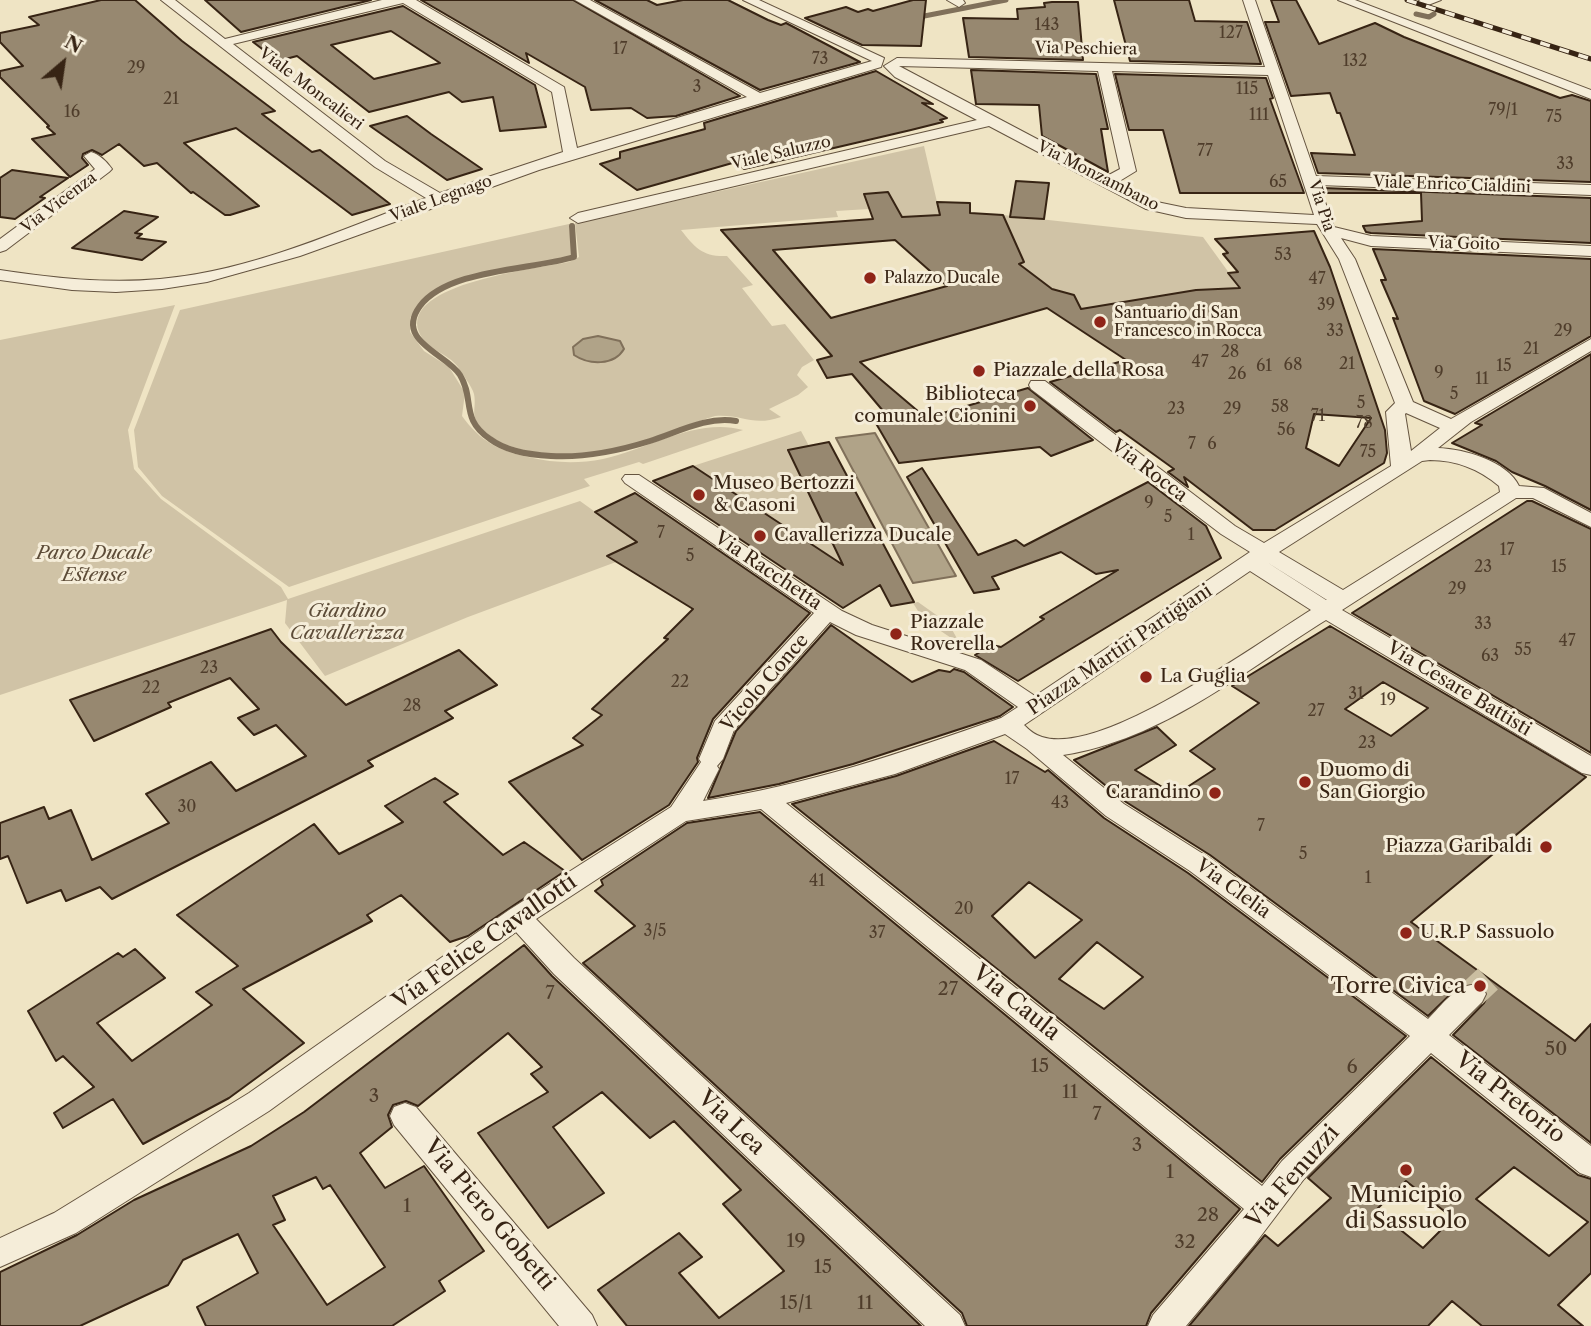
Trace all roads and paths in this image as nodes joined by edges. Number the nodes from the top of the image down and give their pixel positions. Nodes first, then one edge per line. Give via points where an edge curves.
1 (167, 0) edge
2 (397, 0) edge
3 (407, 0) edge
4 (581, 0) edge
5 (749, 0) edge
6 (1250, 0) edge
7 (1343, 0) edge
8 (1360, 0) edge
9 (1424, 3) edge
10 (1387, 14) junction
11 (223, 43) junction
12 (885, 63) junction
13 (1104, 67) junction
14 (1275, 71) junction
15 (1591, 95) edge
16 (759, 98) junction
17 (992, 121) junction
18 (571, 153) junction
19 (92, 156) dead end
20 (1313, 180) junction
21 (1106, 183) junction
22 (1591, 190) edge
23 (439, 199) junction
24 (578, 218) dead end
25 (1326, 225) junction
26 (1371, 241) junction
27 (0, 247) edge
28 (1556, 248) junction
29 (1591, 251) edge
30 (1591, 258) edge
31 (1347, 259) junction
32 (0, 275) edge
33 (1591, 344) edge
34 (1038, 385) dead end
35 (1405, 405) junction
36 (1452, 426) junction
37 (1126, 454) joint
38 (1409, 462) junction
39 (632, 479) dead end
40 (1510, 492) junction
41 (1591, 521) edge
42 (1257, 557) junction
43 (1335, 605) junction
44 (831, 614) junction
45 (1035, 707) junction
46 (1010, 724) junction
47 (1037, 746) junction
48 (1591, 768) edge
49 (766, 800) junction
50 (680, 813) junction
51 (518, 917) junction
52 (1472, 994) tunnel mouth
53 (1428, 1034) junction
54 (405, 1116) dead end
55 (1591, 1164) edge
56 (1265, 1207) junction
57 (0, 1253) edge
58 (570, 1322) edge
59 (948, 1326) edge
60 (1165, 1326) edge

1 - 11 street, Viale Moncalieri
2 - 11 street
3 - 18 street via 559,90
4 - 16 street
5 - 12 street, Via Peschiera
6 - 14 street, Via Pia
7 - 10 street
8 - 10 street
9 - 10 street
10 - 15 street
11 - 23 street, Viale Moncalieri via 380,163
12 - 13 street, Via Peschiera
12 - 16 street, Viale Legnago
12 - 17 street, Via Monzambano
13 - 14 street, Via Peschiera
13 - 21 street via 1128,171
14 - 20 street, Via Pia
16 - 18 street, Viale Legnago
17 - 21 street, Via Monzambano
17 - 24 street, Viale Saluzzo
18 - 23 street, Viale Legnago
19 - 27 street, Via Vicenza via 104,169
20 - 22 street, Viale Enrico Cialdini
20 - 25 street, Via Pia
21 - 25 street, Via Monzambano via 1170,211
23 - 32 street, Viale Legnago via 295,254 169,284 57,284
25 - 26 street, Via Goito
25 - 31 street, Via Pia
26 - 28 street, Via Goito
26 - 31 street
28 - 29 street
28 - 30 street
31 - 35 street, Via Pia
33 - 36 street, Piazza Martiri Partigiani
34 - 37 street, Via Rocca
35 - 36 street
35 - 38 street via 1395,412
36 - 38 street, Piazza Martiri Partigiani
37 - 42 street, Via Rocca
38 - 40 street via 1430,453 1455,456 1502,477
38 - 42 street, Piazza Martiri Partigiani
39 - 44 street, Via Racchetta
40 - 41 street via 1537,492
40 - 43 street, Piazza Martiri Partigiani
42 - 43 street
42 - 45 street, Piazza Martiri Partigiani
43 - 47 street, Piazza Martiri Partigiani via 1159,715 1090,741
43 - 48 street, Via Cesare Battisti
44 - 45 street via 864,630 973,665 1013,686
44 - 50 street, Vicolo Conce via 723,727 696,792
45 - 46 street, Piazza Martiri Partigiani
46 - 47 street, Piazza Martiri Partigiani via 1018,736
46 - 49 street, Via Felice Cavallotti via 886,768
47 - 53 street, Via Clelia via 1115,810 1199,864
49 - 50 street, Via Felice Cavallotti
49 - 56 street, Via Caula
50 - 51 street, Via Felice Cavallotti
51 - 57 street, Via Felice Cavallotti via 259,1102 65,1223
51 - 59 street, Via Lea via 564,967
52 - 53 street, Via Fenuzzi
53 - 55 street, Via Pretorio
53 - 56 street, Via Fenuzzi via 1293,1170
54 - 58 street, Via Piero Gobetti
56 - 60 street, Via Fenuzzi

